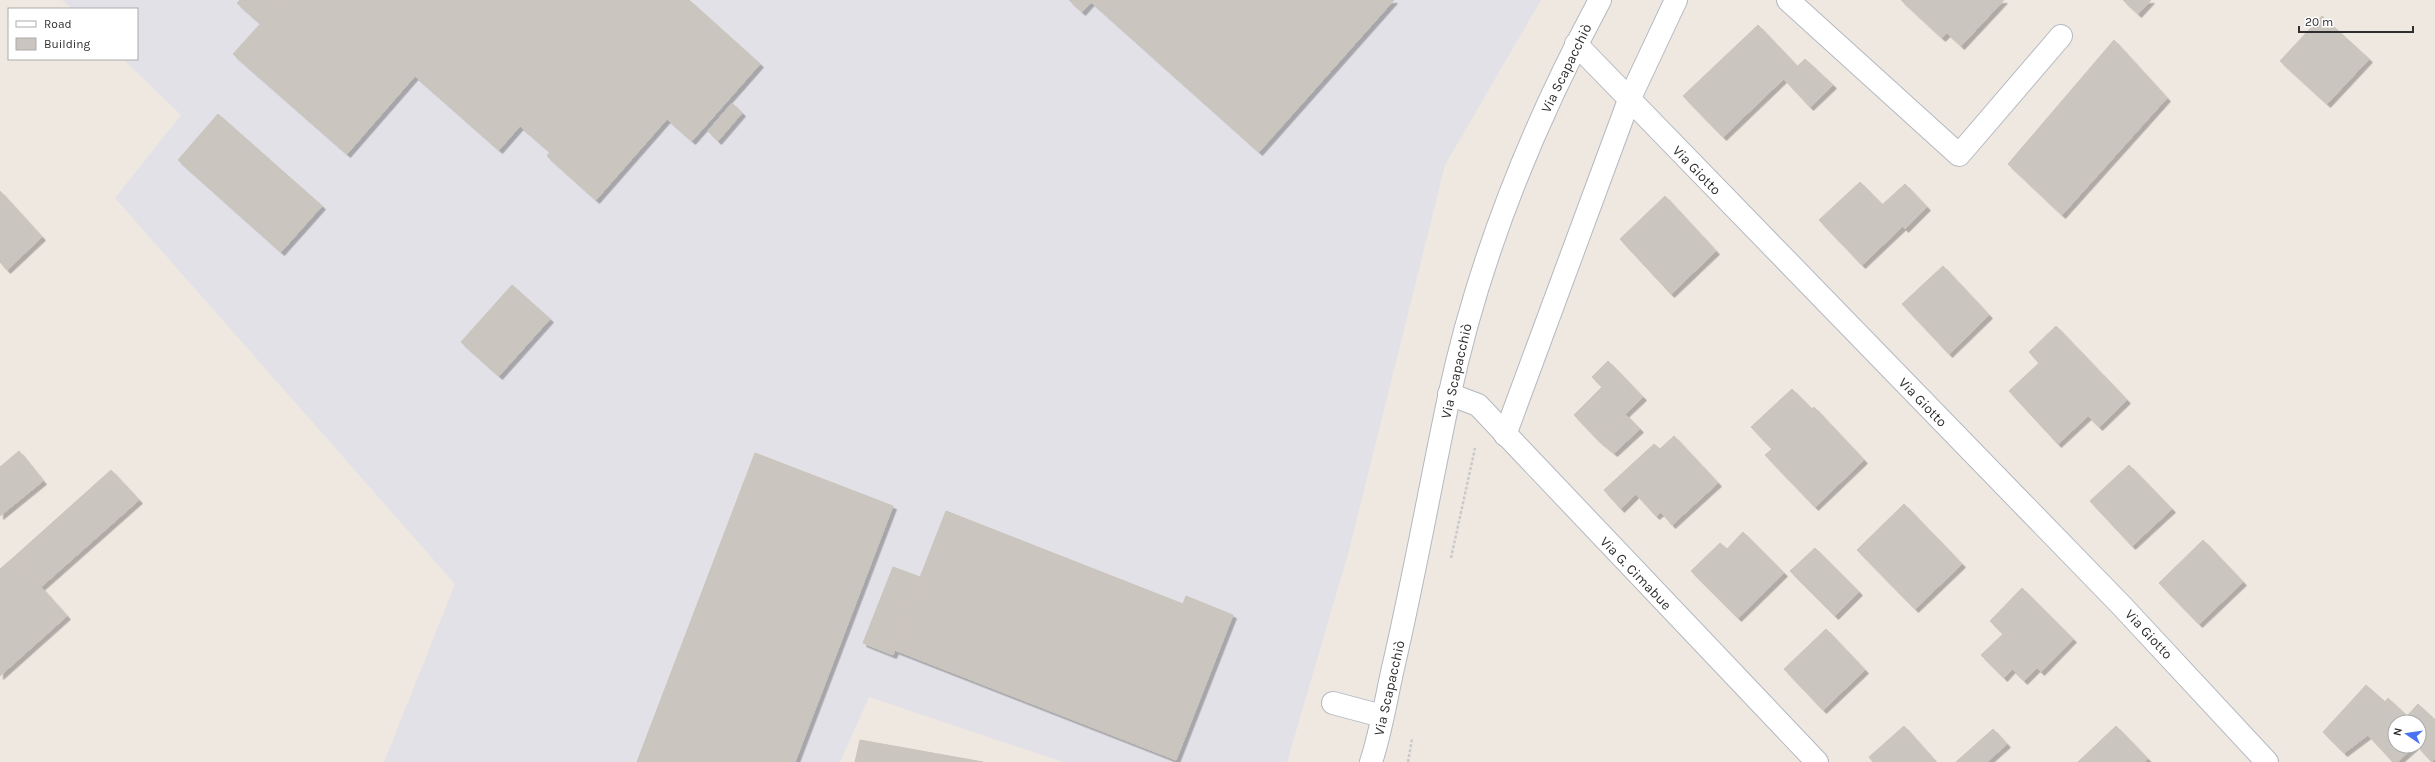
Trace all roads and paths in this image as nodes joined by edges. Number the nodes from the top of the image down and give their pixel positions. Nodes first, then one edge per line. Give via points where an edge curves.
1 (1600, 0) edge
2 (1676, 0) edge
3 (1788, 0) edge
4 (2061, 36) dead end
5 (1576, 44) junction
6 (1629, 100) junction
7 (1450, 394) junction
8 (1505, 435) junction
9 (1333, 702) dead end
10 (1382, 716) junction
11 (1371, 762) edge
12 (1817, 762) edge
13 (2267, 762) edge

1 - 5 street, Via Scapacchiò
2 - 6 street
3 - 4 street via 1959,155
5 - 6 street, Via Giotto
5 - 7 street, Via Scapacchiò via 1525,153 1498,222 1473,302
6 - 8 street
6 - 13 street, Via Giotto via 2121,604
7 - 8 street, Via G. Cimabue via 1478,405
7 - 10 street, Via Scapacchiò
8 - 12 street, Via G. Cimabue
9 - 10 street
10 - 11 street, Via Scapacchiò

